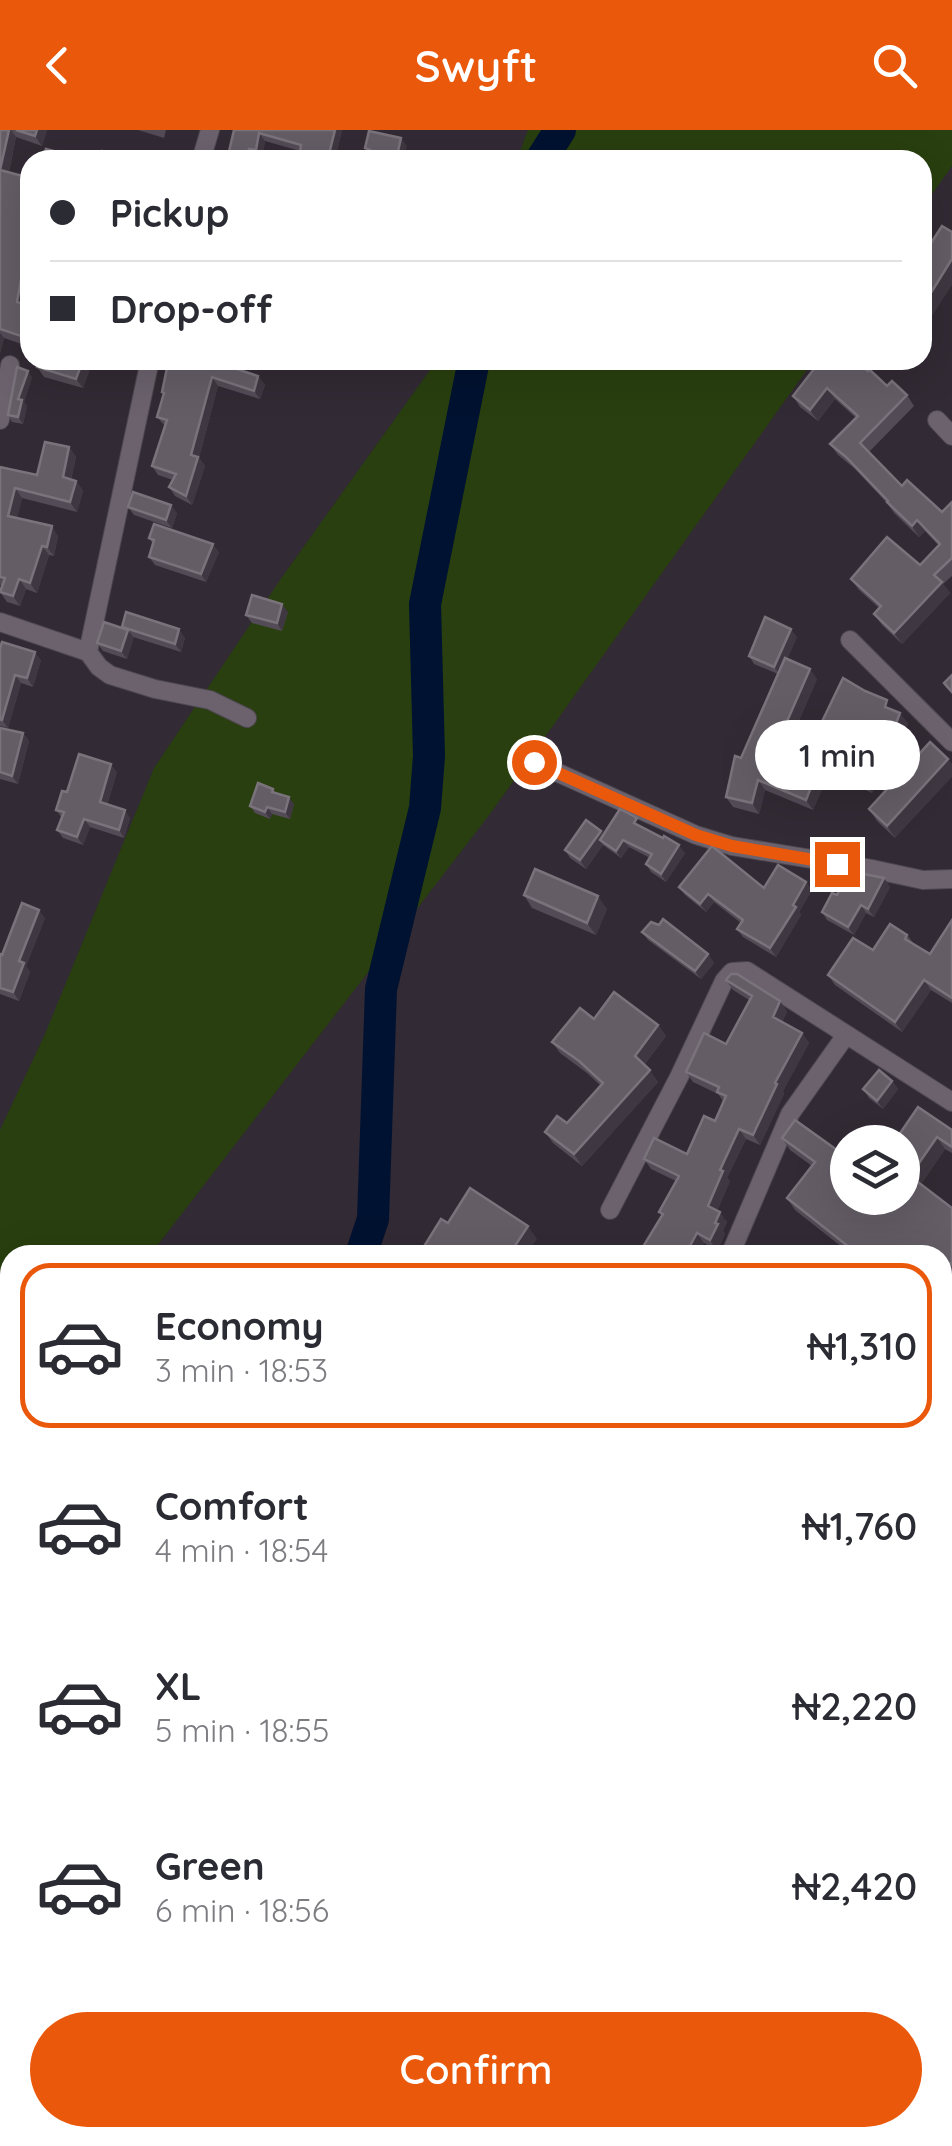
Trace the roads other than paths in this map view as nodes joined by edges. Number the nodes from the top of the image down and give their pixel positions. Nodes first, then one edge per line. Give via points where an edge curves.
1 (10, 366) dead end
2 (148, 370) edge
3 (0, 420) edge
4 (937, 420) dead end
5 (952, 436) edge
6 (0, 622) edge
7 (850, 640) dead end
8 (88, 652) junction
9 (247, 718) dead end
10 (952, 742) edge
11 (534, 762) dead end
12 (952, 879) edge
13 (846, 1035) junction
14 (952, 1102) edge
15 (610, 1210) dead end
16 (734, 1245) edge

1 - 3 street
2 - 8 street
4 - 5 street
6 - 8 street
7 - 10 street
8 - 9 street via 110,675 210,700
11 - 12 street via 732,846 922,880
13 - 14 street
13 - 15 street via 747,971 732,972
13 - 16 street via 790,1114

